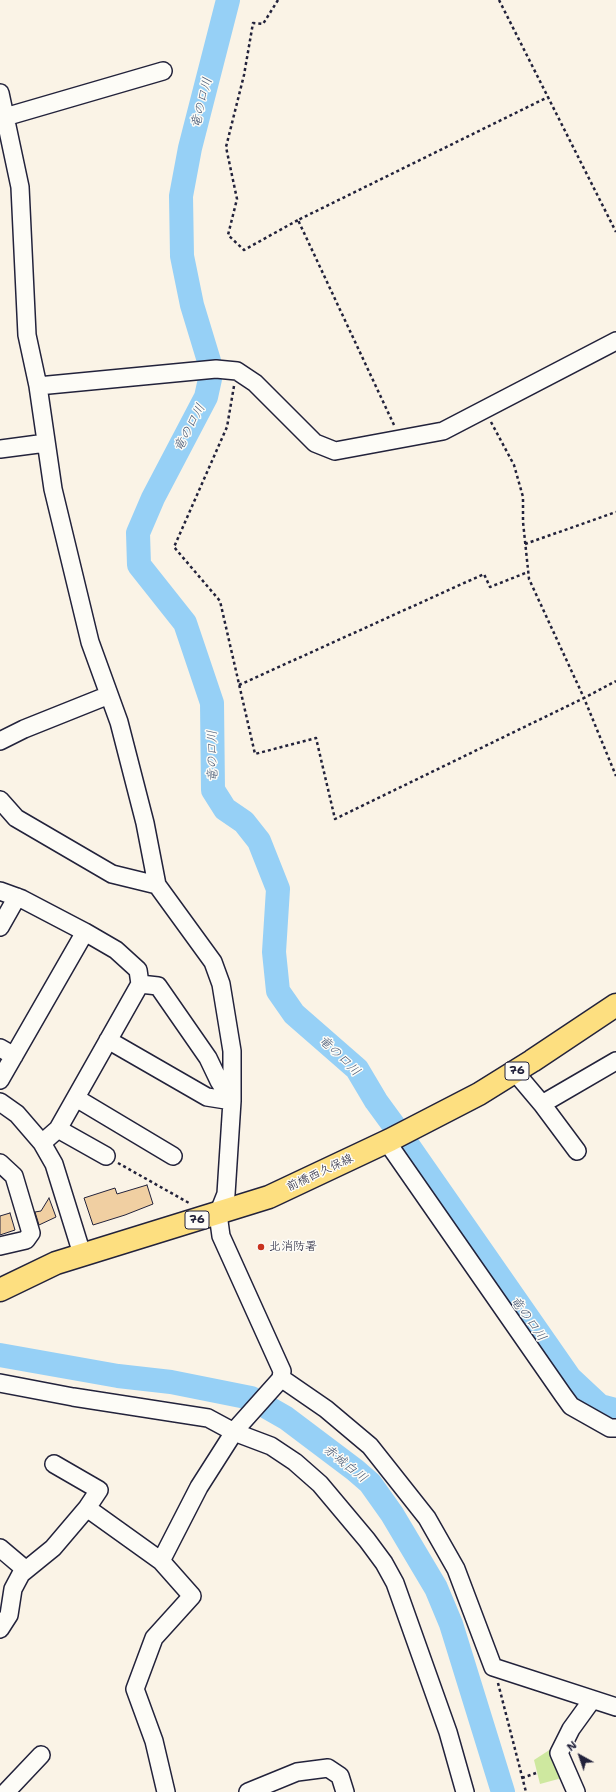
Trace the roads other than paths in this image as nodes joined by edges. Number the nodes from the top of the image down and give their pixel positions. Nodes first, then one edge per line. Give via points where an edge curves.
1 (163, 71) dead end
2 (0, 93) edge
3 (5, 117) junction
4 (616, 342) edge
5 (38, 386) junction
6 (46, 443) junction
7 (0, 449) edge
8 (109, 695) junction
9 (0, 741) edge
10 (0, 800) edge
11 (157, 885) junction
12 (0, 891) edge
13 (17, 897) junction
14 (0, 927) edge
15 (85, 932) junction
16 (140, 984) junction
17 (616, 1005) edge
18 (108, 1040) junction
19 (7, 1052) edge
20 (616, 1061) edge
21 (515, 1072) junction
22 (0, 1080) edge
23 (76, 1098) junction
24 (232, 1101) junction
25 (0, 1102) edge
26 (542, 1104) junction
27 (58, 1129) junction
28 (388, 1141) junction
29 (42, 1143) junction
30 (577, 1151) dead end
31 (106, 1156) road end
32 (173, 1156) dead end
33 (0, 1163) edge
34 (218, 1214) junction
35 (0, 1246) edge
36 (82, 1254) junction
37 (0, 1290) edge
38 (280, 1380) junction
39 (0, 1383) edge
40 (616, 1428) edge
41 (235, 1430) junction
42 (54, 1464) dead end
43 (87, 1508) junction
44 (0, 1548) edge
45 (161, 1561) junction
46 (26, 1570) junction
47 (0, 1629) edge
48 (592, 1700) junction
49 (616, 1708) edge
50 (41, 1755) dead end
51 (6, 1792) edge
52 (166, 1792) edge
53 (248, 1792) edge
54 (345, 1792) edge
55 (465, 1792) edge
56 (576, 1792) edge

1 - 3 street
2 - 3 street
3 - 5 street via 20,187 27,335
4 - 5 street via 443,431 335,451 315,443 255,384 237,371 216,369
5 - 6 street
6 - 7 street
6 - 8 street via 53,489 90,642
8 - 9 street
8 - 11 street via 119,722 145,823
10 - 11 street via 16,818 112,874
11 - 24 street via 213,962 221,984 232,1050
12 - 13 street
13 - 14 street
13 - 15 street
15 - 16 street via 116,950 138,970
15 - 19 street
16 - 18 street
16 - 24 street via 158,986 208,1058
17 - 21 main road, 前橋西久保線 / 76
18 - 23 street
18 - 24 street via 207,1097
19 - 22 street
20 - 26 street
21 - 26 street
21 - 28 main road, 前橋西久保線 / 76 via 473,1098
23 - 27 street
23 - 32 street
24 - 34 street via 226,1194
25 - 29 street via 17,1114
26 - 30 street
27 - 29 street
27 - 31 street
28 - 34 main road, 前橋西久保線 / 76 via 269,1197
28 - 40 street via 571,1406 610,1428
29 - 36 street via 54,1164
33 - 35 street via 14,1176 31,1234 26,1240
34 - 36 main road, 前橋西久保線 / 76
34 - 38 street via 221,1236 282,1371
36 - 37 main road, 前橋西久保線 / 76
38 - 41 street
38 - 48 street via 326,1409 370,1446 427,1518 456,1569 494,1667
39 - 41 street via 73,1398 208,1418
41 - 45 street via 199,1487
41 - 55 street via 271,1446 295,1462 320,1484 384,1563 414,1633 448,1732
42 - 43 street via 99,1490
43 - 45 street
43 - 46 street via 53,1548
44 - 46 street
45 - 52 street via 192,1596 154,1638 135,1689 154,1741
46 - 47 street via 13,1589 10,1615
48 - 49 street
48 - 56 street via 571,1729 559,1753
50 - 51 street
53 - 54 street via 298,1772 328,1768 340,1776

